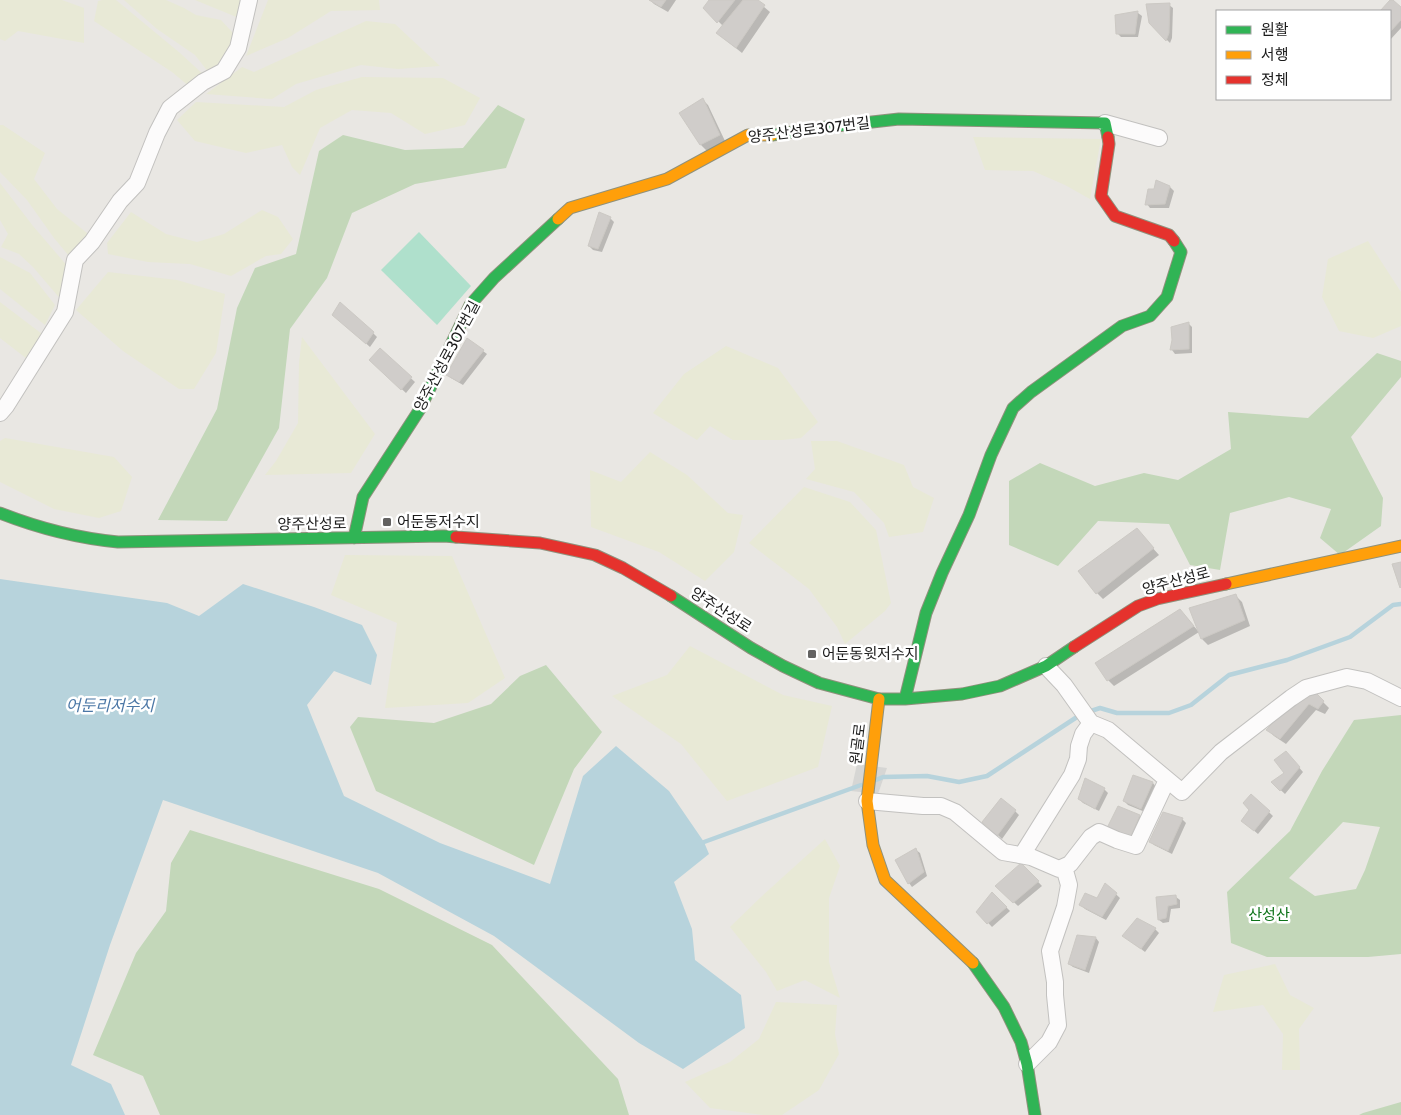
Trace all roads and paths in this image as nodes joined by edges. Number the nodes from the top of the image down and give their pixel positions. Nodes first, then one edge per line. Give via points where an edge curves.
1 (249, 0) edge
2 (1105, 123) junction
3 (1159, 138) dead end
4 (0, 413) edge
5 (0, 513) edge
6 (354, 538) junction
7 (1401, 546) edge
8 (1046, 666) junction
9 (797, 672) junction
10 (879, 698) junction
11 (1401, 698) edge
12 (851, 702) dead end
13 (906, 704) junction
14 (1086, 716) junction
15 (867, 720) dead end
16 (886, 722) dead end
17 (874, 733) junction
18 (1167, 780) junction
19 (867, 797) junction
20 (1022, 855) junction
21 (1064, 867) junction
22 (1027, 1064) junction
23 (1035, 1115) edge

1 - 4 street via 238,48 224,71 203,82 170,108 156,133 138,183 74,260 65,312
2 - 3 street, 양주산성로307번길
2 - 6 street, 양주산성로307번길 via 899,119 776,135 748,135 667,179 570,208 494,278 470,305 420,409 362,497
2 - 13 street via 1109,144 1101,196 1115,216 1170,236 1181,252 1176,274 1167,297 1150,316 1122,326 1013,408 926,613
5 - 6 street, 양주산성로 via 42,528 109,541
6 - 9 street, 양주산성로 via 444,536 540,543 595,555 652,584 764,656
7 - 8 street, 양주산성로 via 1157,599 1118,618
8 - 13 street, 양주산성로 via 1000,686
8 - 14 street
9 - 10 street, 양주산성로 via 819,682
9 - 12 street via 804,684
10 - 13 street, 양주산성로
10 - 17 street, 원골로
11 - 18 street via 1367,681 1347,677 1306,688 1221,752 1182,792
14 - 18 street via 1108,730
14 - 20 street via 1072,775
15 - 17 street
16 - 17 street
17 - 19 street, 원골로
18 - 21 street via 1136,846 1099,832 1090,837 1070,864
19 - 20 street via 941,806 955,812 1003,852
19 - 22 street, 원골로 via 873,845 885,880 976,966 1004,1007 1021,1042
20 - 21 street via 1059,869
21 - 22 street via 1068,893 1050,951 1058,1025 1049,1042
22 - 23 street, 원골로

